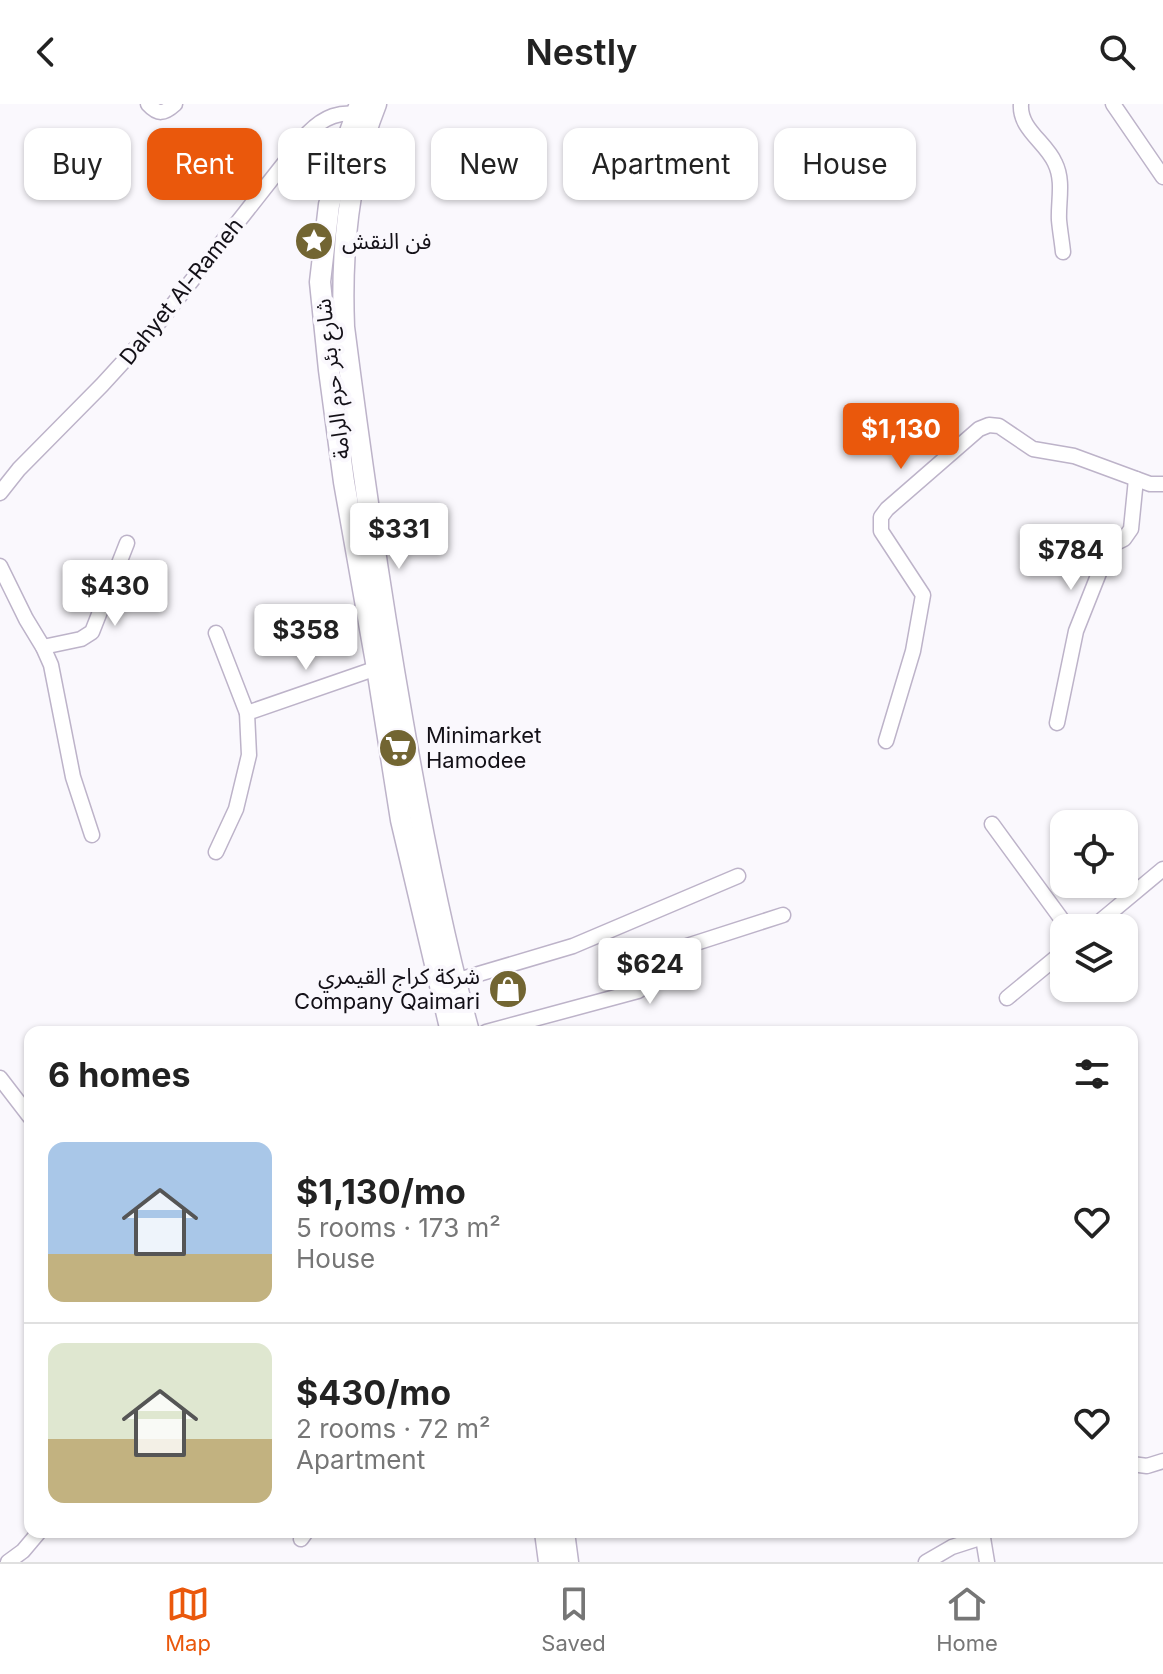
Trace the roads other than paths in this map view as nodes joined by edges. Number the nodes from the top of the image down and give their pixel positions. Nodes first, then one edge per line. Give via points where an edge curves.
1 (148, 104) edge
2 (175, 104) edge
3 (1021, 104) edge
4 (1113, 104) edge
5 (363, 108) edge
6 (1163, 177) edge
7 (1063, 252) dead end
8 (1136, 479) junction
9 (1163, 484) edge
10 (0, 493) edge
11 (127, 543) dead end
12 (0, 566) edge
13 (216, 633) dead end
14 (43, 647) junction
15 (377, 668) junction
16 (247, 713) junction
17 (1057, 723) dead end
18 (886, 741) dead end
19 (992, 824) dead end
20 (92, 835) dead end
21 (216, 852) dead end
22 (1163, 869) edge
23 (738, 876) dead end
24 (1058, 914) edge
25 (1109, 914) edge
26 (783, 915) dead end
27 (1050, 963) edge
28 (455, 981) junction
29 (1007, 998) dead end
30 (450, 1026) edge
31 (467, 1026) edge
32 (508, 1026) edge
33 (0, 1078) edge
34 (24, 1109) edge
35 (1163, 1461) edge
36 (1138, 1465) edge
37 (34, 1538) edge
38 (546, 1538) edge
39 (565, 1538) edge
40 (975, 1538) edge
41 (983, 1538) edge
42 (8, 1562) edge
43 (549, 1562) edge
44 (568, 1562) edge
45 (926, 1562) edge
46 (987, 1562) edge

1 - 2 street via 162,113
3 - 7 street via 1024,121 1057,167
4 - 6 street
5 - 10 street, Dahyet Al-Rameh via 329,117 308,133 156,326
5 - 15 main road, شارع بئر حرم الرامة via 329,205 320,282 344,482
5 - 28 main road, شارع بئر حرم الرامة via 344,242 344,327 382,601
8 - 9 street
8 - 17 street via 1131,529 1102,556 1076,631
8 - 18 street via 1074,456 1033,449 1002,427 989,425 884,511 882,534 923,595 913,651
11 - 14 street via 92,632
12 - 14 street
13 - 16 street
14 - 20 street
15 - 16 street
15 - 30 main road, شارع بئر حرم الرامة via 401,820
16 - 21 street via 249,755 236,809
19 - 24 street
22 - 25 street
23 - 28 street via 573,946
26 - 32 street via 665,953 638,991
27 - 29 street
28 - 31 main road, شارع بئر حرم الرامة
33 - 34 street
35 - 36 street
37 - 42 street
38 - 43 main road
39 - 44 main road
40 - 45 street
41 - 46 street

